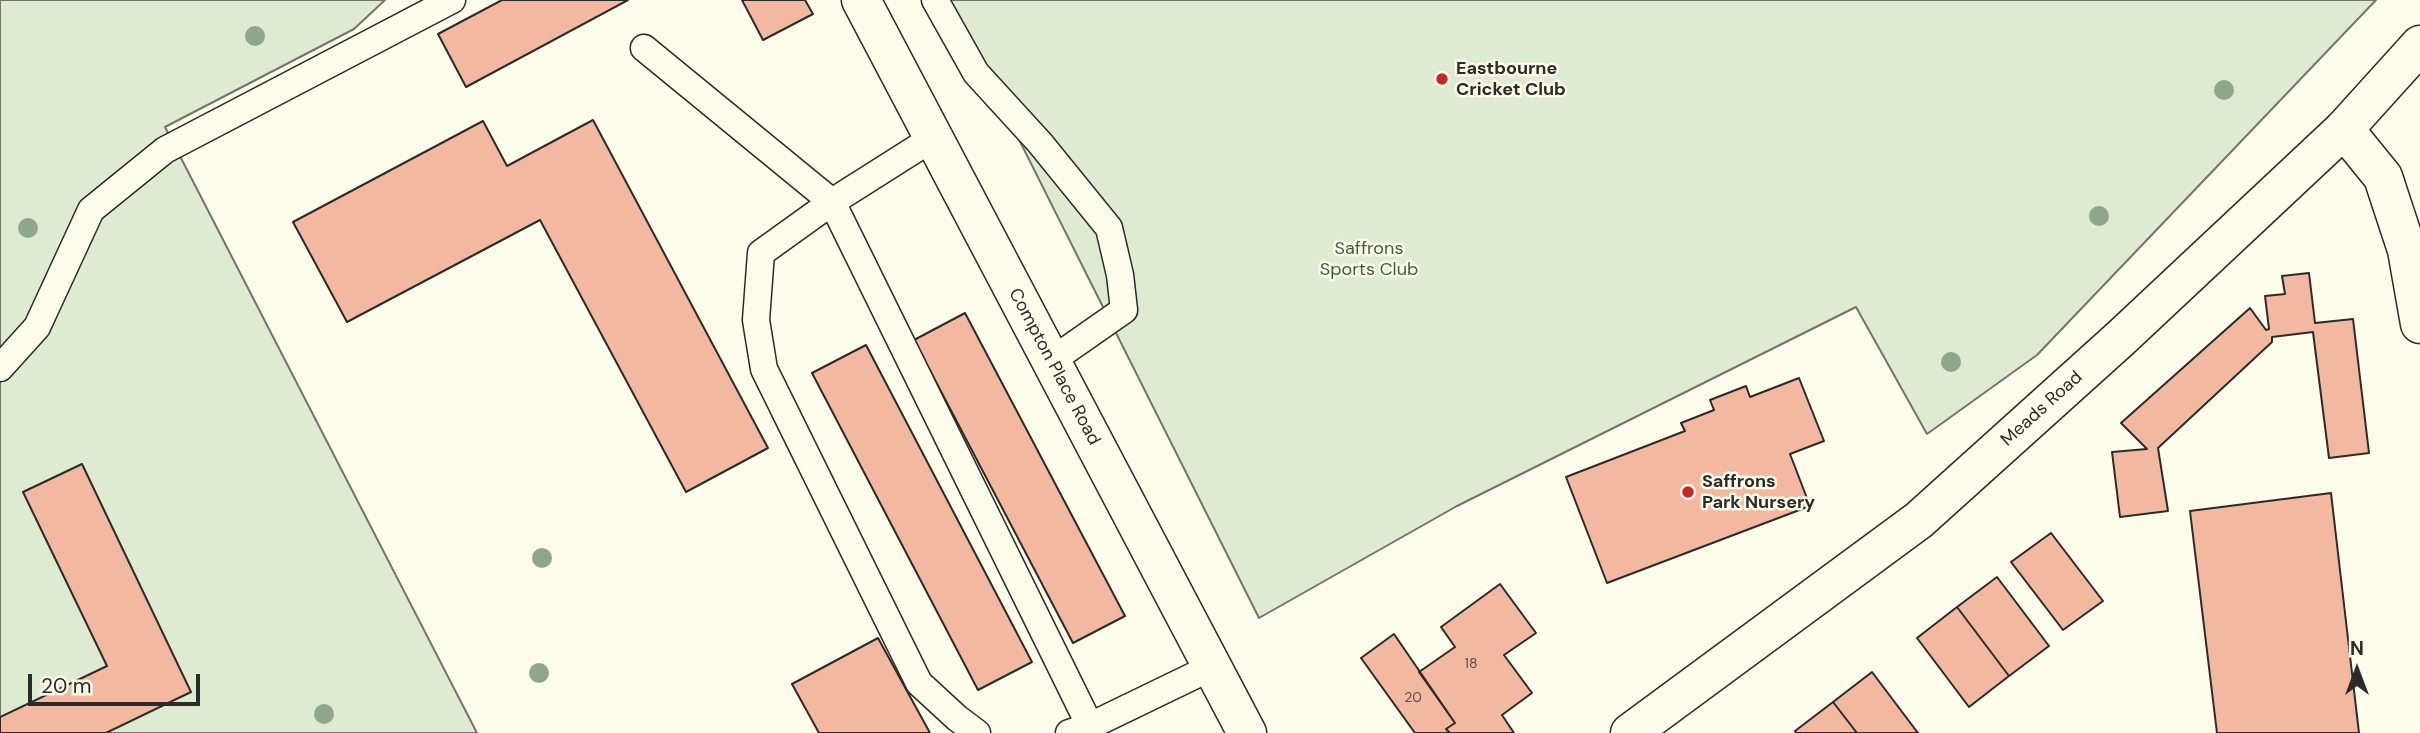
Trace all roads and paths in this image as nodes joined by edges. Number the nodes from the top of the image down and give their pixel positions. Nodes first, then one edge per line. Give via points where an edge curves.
1 (452, 0) edge
2 (862, 0) edge
3 (935, 0) edge
4 (2420, 45) edge
5 (644, 48) dead end
6 (2344, 129) junction
7 (933, 138) junction
8 (832, 202) junction
9 (2420, 324) edge
10 (1051, 361) junction
11 (0, 368) edge
12 (1212, 667) junction
13 (1080, 729) edge
14 (977, 733) edge
15 (1247, 733) edge
16 (1630, 733) edge

1 - 11 lane via 165,150 91,210 37,327
2 - 7 street, Compton Place Road
3 - 10 lane via 976,72 1109,228 1124,310
4 - 6 street, Meads Road
5 - 8 lane
6 - 9 street via 2383,177 2407,250
6 - 16 street, Meads Road via 1919,520
7 - 8 lane
7 - 10 street, Compton Place Road
8 - 13 lane
8 - 14 lane via 761,253 756,320 764,369 919,683
10 - 12 street, Compton Place Road
12 - 13 lane
12 - 15 street, Compton Place Road

